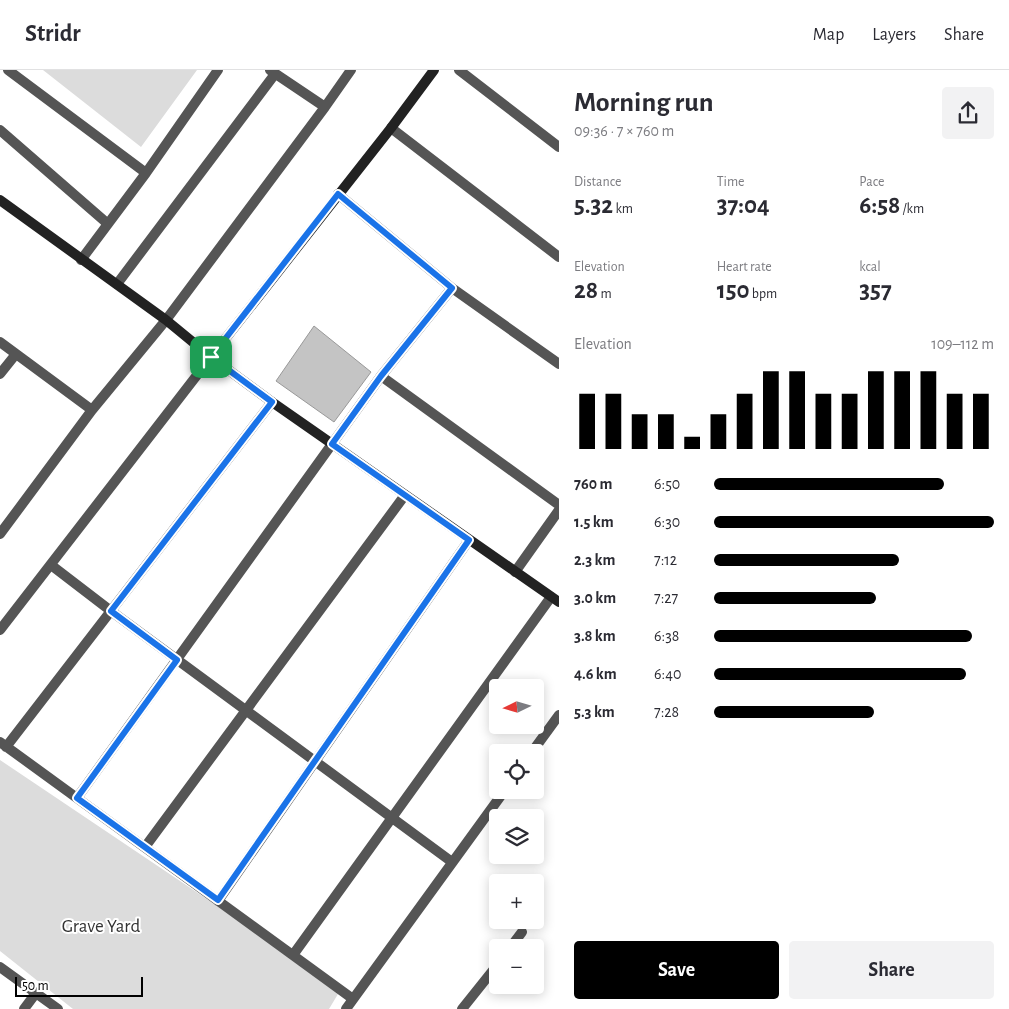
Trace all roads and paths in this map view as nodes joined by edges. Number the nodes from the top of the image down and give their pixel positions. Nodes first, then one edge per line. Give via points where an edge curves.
1 (218, 70) edge
2 (351, 70) edge
3 (434, 70) edge
4 (460, 70) edge
5 (15, 72) edge
6 (273, 72) edge
7 (325, 107) junction
8 (391, 128) junction
9 (0, 130) edge
10 (559, 146) edge
11 (146, 173) junction
12 (338, 194) junction
13 (0, 200) edge
14 (108, 224) junction
15 (559, 257) edge
16 (81, 260) junction
17 (117, 284) junction
18 (452, 288) junction
19 (166, 320) junction
20 (0, 342) edge
21 (16, 354) junction
22 (211, 357) junction
23 (559, 364) edge
24 (0, 374) edge
25 (381, 376) junction
26 (272, 402) junction
27 (92, 410) junction
28 (332, 444) junction
29 (405, 495) junction
30 (559, 505) edge
31 (559, 510) edge
32 (0, 534) edge
33 (469, 540) junction
34 (51, 565) junction
35 (515, 572) junction
36 (555, 599) edge
37 (111, 611) junction
38 (0, 630) edge
39 (177, 660) junction
40 (246, 710) junction
41 (559, 715) edge
42 (3, 744) edge
43 (538, 744) edge
44 (315, 762) junction
45 (77, 798) junction
46 (498, 799) edge
47 (392, 818) junction
48 (145, 847) junction
49 (452, 862) junction
50 (218, 900) junction
51 (522, 932) dead end
52 (517, 939) edge
53 (293, 954) junction
54 (0, 967) edge
55 (489, 975) edge
56 (36, 993) junction
57 (350, 1005) edge
58 (24, 1009) edge
59 (58, 1009) edge
60 (462, 1009) edge

1 - 11 street
2 - 7 street
3 - 8 street
4 - 10 street
5 - 11 street
6 - 7 street
6 - 17 street
7 - 19 street
8 - 12 street
8 - 15 street
9 - 14 street
11 - 14 street
12 - 18 street
12 - 22 street
13 - 16 street
14 - 16 street
16 - 17 street
17 - 19 street
18 - 23 street
18 - 25 street
19 - 22 street
19 - 27 street
20 - 21 street
21 - 24 street
21 - 27 street
22 - 26 street
22 - 34 street
25 - 28 street
25 - 30 street
26 - 28 street
26 - 37 street
27 - 32 street
28 - 29 street
28 - 39 street
29 - 33 street
29 - 40 street
31 - 35 street
33 - 35 street
33 - 44 street
34 - 37 street
34 - 38 street
35 - 36 street
36 - 47 street
37 - 39 street
37 - 42 street
39 - 40 street
39 - 45 street
40 - 44 street
40 - 48 street
41 - 43 street
42 - 45 street
44 - 47 street
44 - 50 street
45 - 48 street
46 - 49 street
47 - 49 street
47 - 53 street
48 - 50 street
49 - 57 street
50 - 53 street
51 - 52 street
53 - 57 street
54 - 56 street
55 - 60 street
56 - 58 street
56 - 59 street

